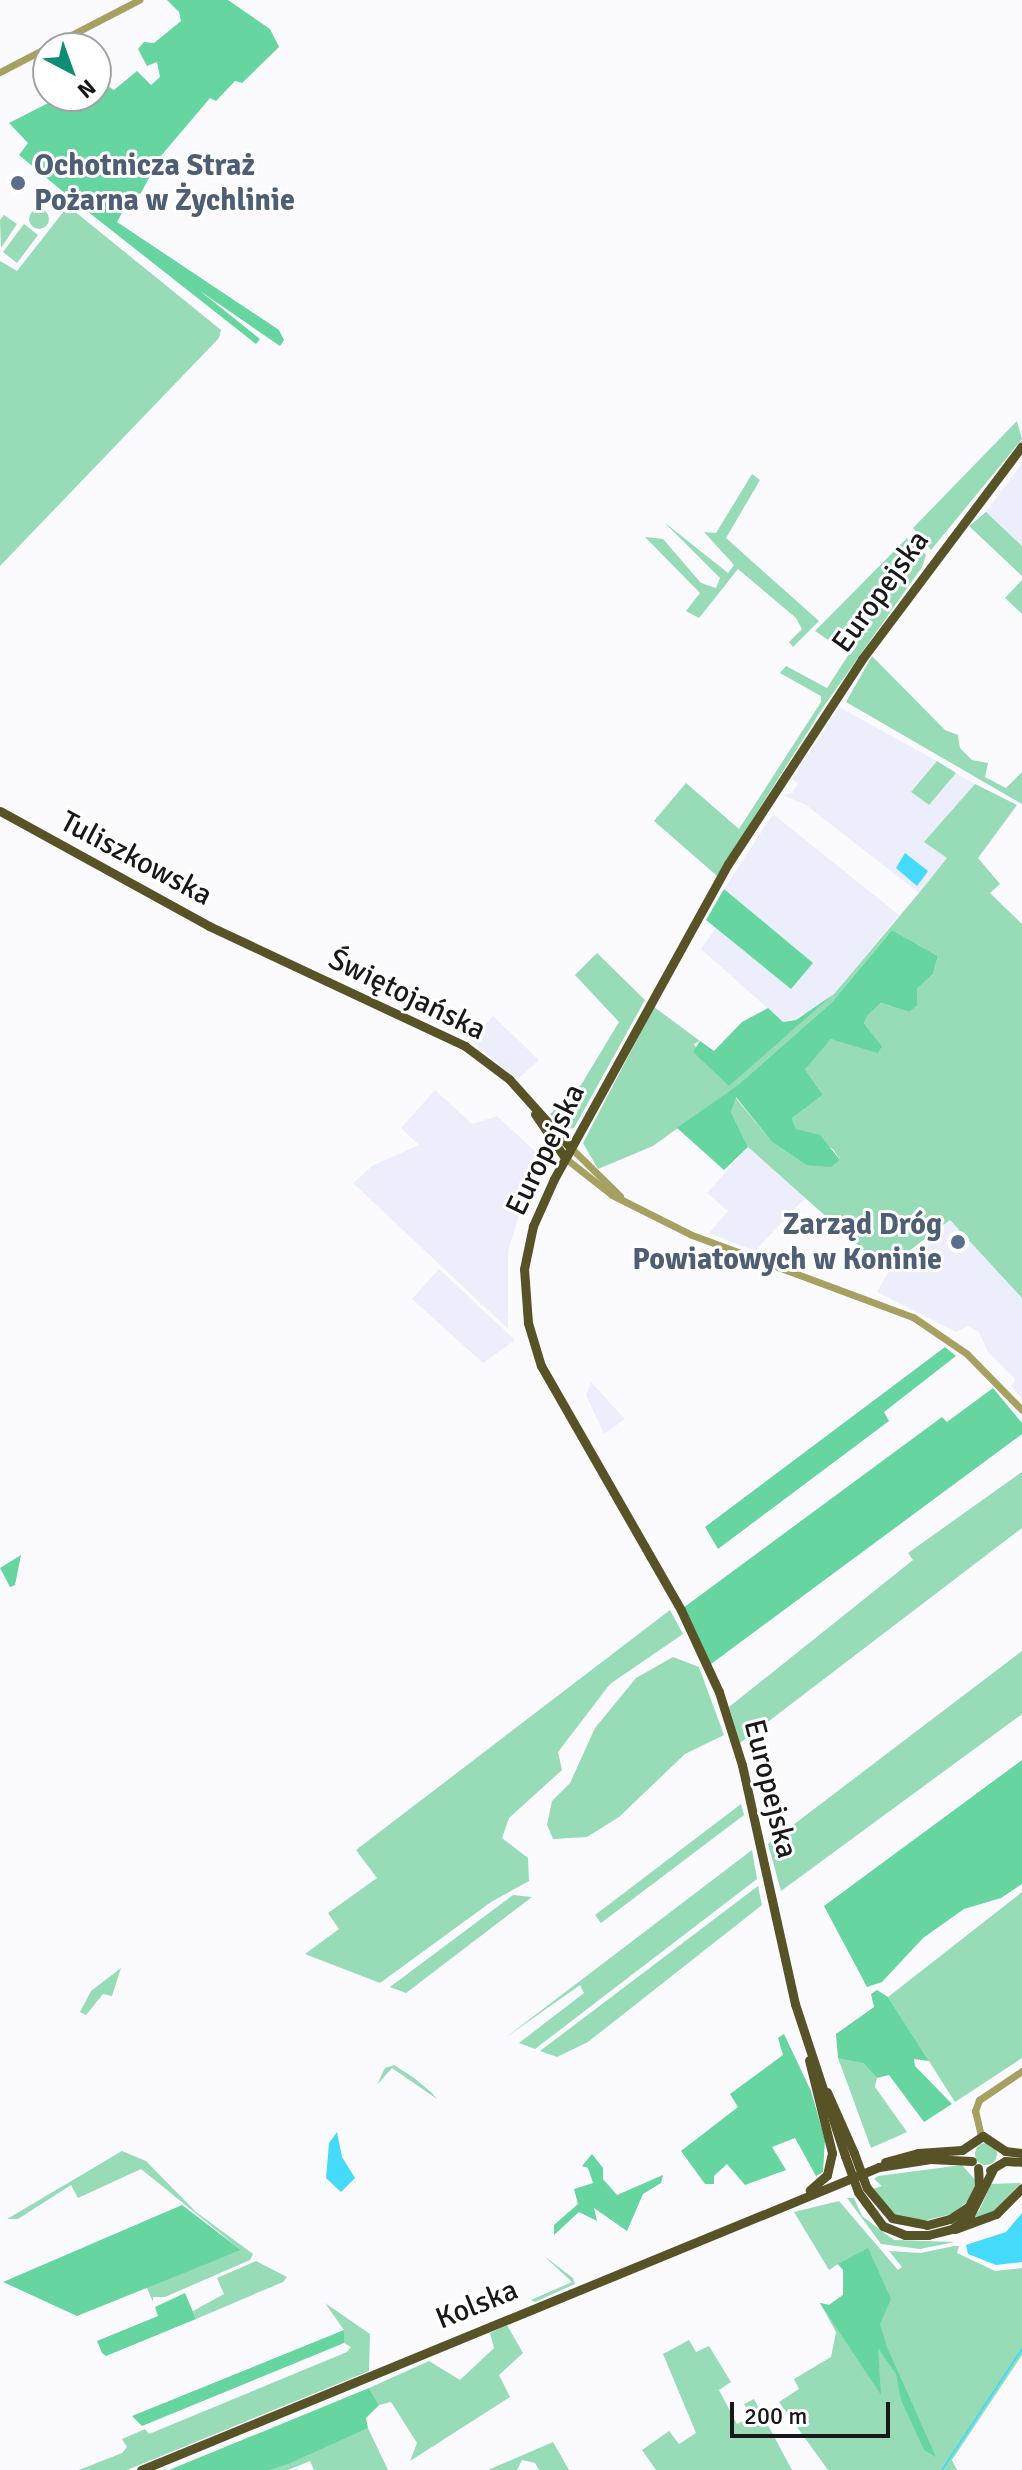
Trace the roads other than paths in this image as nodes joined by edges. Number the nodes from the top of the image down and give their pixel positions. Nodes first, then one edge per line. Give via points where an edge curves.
1 (139, 0) edge
2 (0, 72) edge
3 (1022, 446) edge
4 (0, 811) edge
5 (251, 946) joint
6 (531, 1103) junction
7 (570, 1147) junction
8 (565, 1158) junction
9 (629, 1203) junction
10 (1022, 1410) edge
11 (806, 2039) junction
12 (1022, 2071) edge
13 (977, 2139) junction
14 (999, 2145) junction
15 (1022, 2153) edge
16 (1022, 2162) edge
17 (975, 2164) junction
18 (879, 2167) junction
19 (996, 2167) junction
20 (1022, 2188) edge
21 (863, 2190) junction
22 (797, 2199) junction
23 (952, 2229) junction
24 (141, 2470) edge

1 - 2 street
3 - 7 main road, Europejska via 900,605 781,780
4 - 5 main road, Tuliszkowska
5 - 6 main road, Świętojańska via 460,1043 497,1068
6 - 7 main road, Świętojańska
6 - 8 main road, Świętojańska
7 - 8 main road, Europejska
7 - 9 street, Świętojańska
8 - 9 street, Świętojańska
8 - 11 main road, Europejska via 528,1242 524,1281 531,1338 553,1389 681,1610 715,1684 742,1765
9 - 10 street, Świętojańska via 716,1245 913,1317 975,1361
11 - 21 main road, Europejska, bridge
11 - 22 main road via 832,2158 823,2179
12 - 13 street via 976,2106
13 - 14 main road
13 - 17 main road
13 - 18 main road via 964,2149 904,2155
14 - 15 main road
14 - 19 main road
16 - 19 main road
17 - 18 main road via 930,2159
17 - 19 main road
17 - 21 main road, Europejska via 979,2186 969,2206 927,2225 892,2218
18 - 22 main road, Kolska
19 - 23 main road via 981,2203
20 - 23 main road via 996,2214
21 - 23 main road, Europejska via 870,2214 893,2231 922,2236
22 - 24 main road, Kolska

